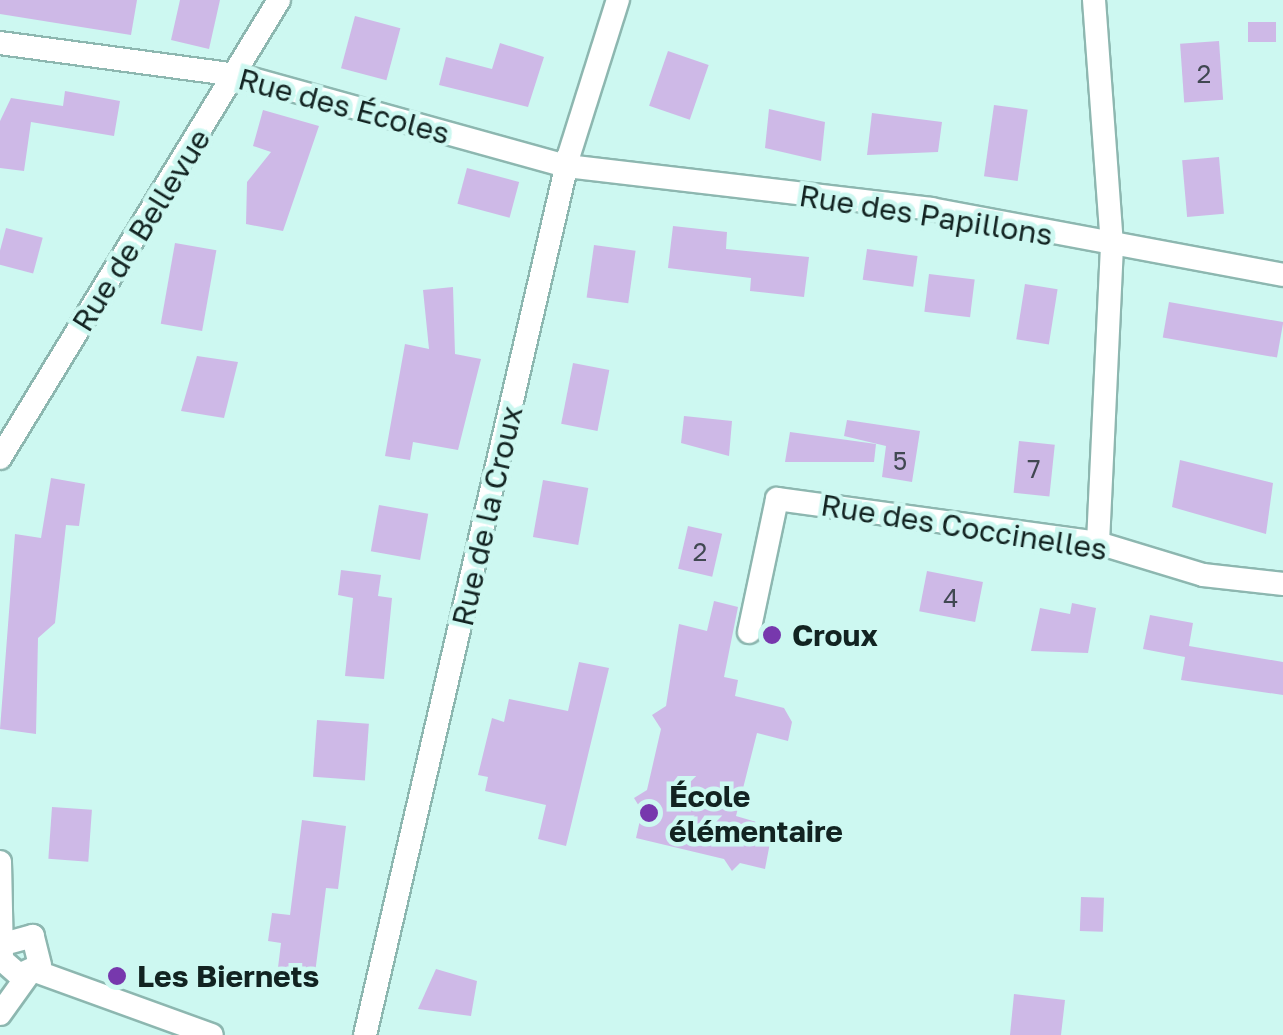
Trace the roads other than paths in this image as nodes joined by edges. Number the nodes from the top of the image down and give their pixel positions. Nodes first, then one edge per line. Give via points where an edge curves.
1 (280, 0) edge
2 (618, 0) edge
3 (1094, 0) edge
4 (0, 42) edge
5 (238, 75) junction
6 (567, 166) junction
7 (1112, 246) junction
8 (1283, 275) edge
9 (0, 458) edge
10 (1098, 543) junction
11 (1283, 584) edge
12 (749, 632) dead end
13 (2, 956) edge
14 (35, 958) junction
15 (0, 1014) edge
16 (212, 1035) edge
17 (364, 1035) edge

1 - 5 street, Rue de Bellevue
2 - 6 street, Rue de la Croux
3 - 7 street
4 - 5 street, Rue des Écoles
5 - 6 street, Rue des Écoles
5 - 9 street, Rue de Bellevue
6 - 7 street, Rue des Papillons via 931,209
6 - 17 street, Rue de la Croux
7 - 8 street, Rue des Papillons
7 - 10 street
10 - 11 street, Rue des Coccinelles via 1203,575
10 - 12 street, Rue des Coccinelles via 777,499
13 - 14 street
13 - 14 street
13 - 14 street via 0,862
14 - 15 street
14 - 16 street

